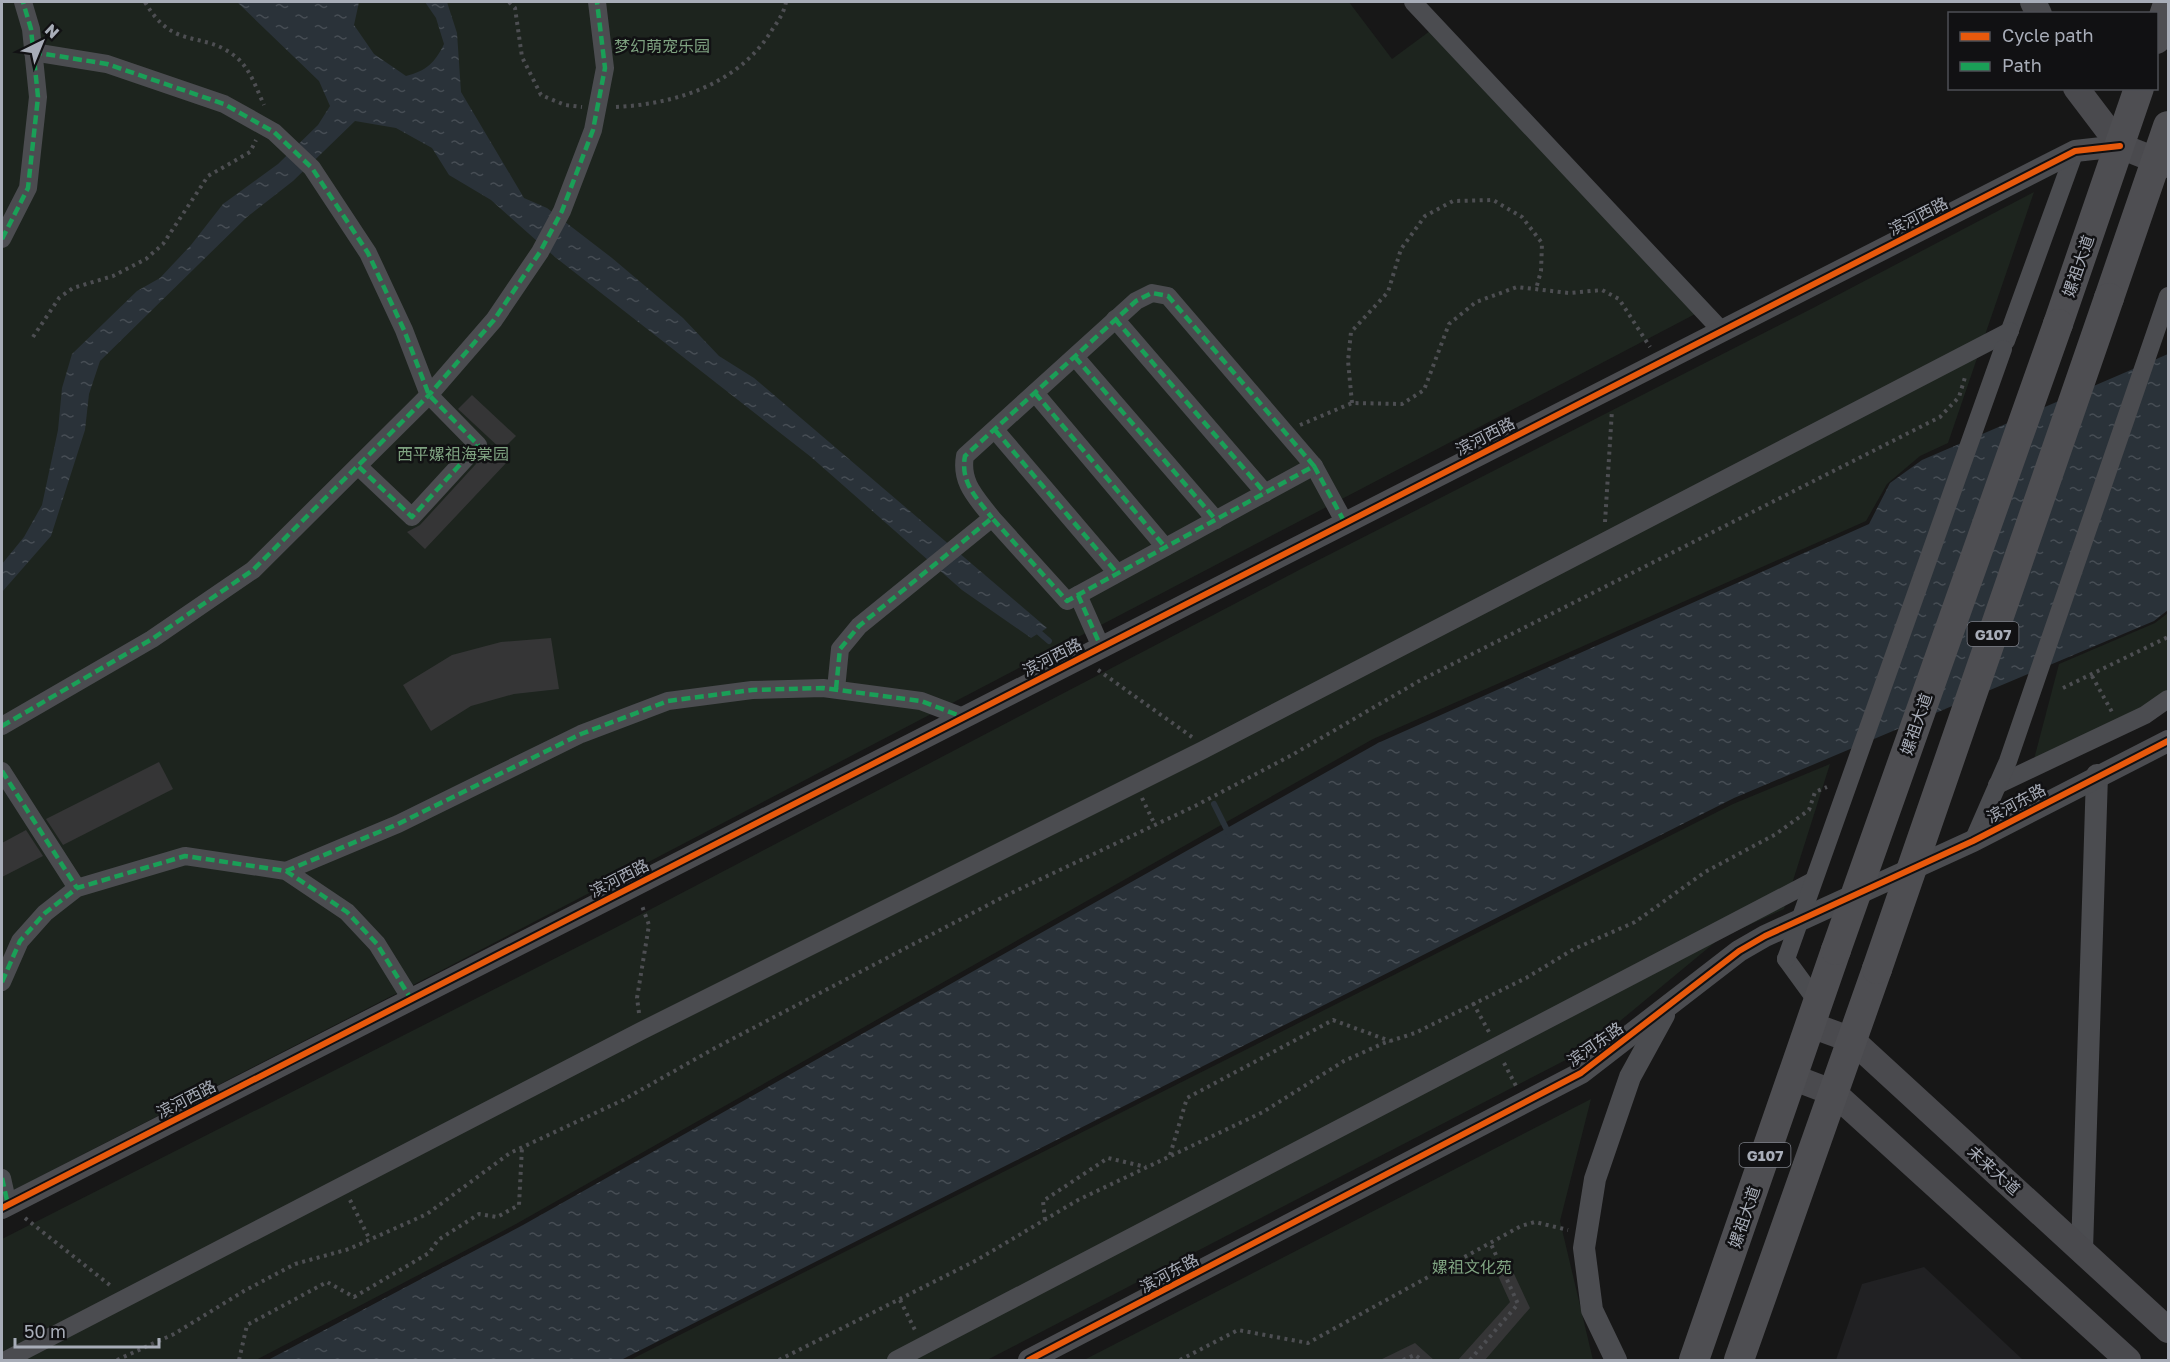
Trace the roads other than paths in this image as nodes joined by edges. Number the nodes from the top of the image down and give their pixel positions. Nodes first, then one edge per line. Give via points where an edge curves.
1 (23, 2) edge
2 (597, 2) edge
3 (1413, 2) edge
4 (2169, 4) edge
5 (2158, 36) edge
6 (33, 52) junction
7 (2078, 90) edge
8 (2138, 90) edge
9 (2169, 126) edge
10 (2120, 146) junction
11 (2075, 151) junction
12 (2162, 163) edge
13 (2, 239) edge
14 (2169, 296) edge
15 (1115, 320) junction
16 (1722, 331) junction
17 (2010, 331) junction
18 (1075, 357) junction
19 (1035, 393) junction
20 (429, 395) junction
21 (995, 430) junction
22 (358, 466) junction
23 (1314, 466) junction
24 (1264, 493) junction
25 (992, 518) junction
26 (1216, 520) junction
27 (1345, 523) junction
28 (1165, 548) junction
29 (1117, 573) junction
30 (1078, 595) junction
31 (1101, 647) junction
32 (836, 690) junction
33 (2169, 699) edge
34 (963, 717) junction
35 (2, 726) edge
36 (2169, 741) edge
37 (2, 771) edge
38 (2097, 775) junction
39 (1997, 785) junction
40 (1973, 841) junction
41 (286, 871) junction
42 (1813, 880) junction
43 (77, 888) junction
44 (2, 982) edge
45 (411, 999) junction
46 (1668, 1009) junction
47 (1814, 1014) junction
48 (1852, 1040) junction
49 (1792, 1077) junction
50 (1834, 1093) junction
51 (2, 1178) edge
52 (5, 1206) edge
53 (2082, 1250) junction
54 (2169, 1330) edge
55 (6, 1360) edge
56 (896, 1360) edge
57 (1029, 1360) edge
58 (1616, 1360) edge
59 (1694, 1360) edge
60 (1739, 1360) edge
61 (2128, 1360) edge

1 - 6 street
2 - 20 street via 604,68 593,130 562,211 540,252 494,320
3 - 16 street
4 - 5 highway
6 - 13 street via 38,97 28,188
6 - 20 street via 107,64 225,104 287,144 312,168 368,253
7 - 10 main road
8 - 10 highway, 嫘祖大道 / G107
9 - 12 highway, G107
10 - 11 street, 滨河西路
10 - 12 main road
10 - 47 highway, 嫘祖大道 / G107, bridge
11 - 16 street, 滨河西路
11 - 17 street
12 - 48 highway, G107, bridge via 2109,298
14 - 39 street
15 - 18 street
15 - 23 street via 1152,293 1168,296
15 - 24 street
16 - 27 street, 滨河西路
17 - 42 street, bridge
17 - 55 street via 1203,750 641,1031
18 - 19 street
18 - 26 street
19 - 21 street
19 - 28 street
20 - 22 street
20 - 22 street via 478,445 411,517
21 - 25 street via 965,456 963,467 967,484
21 - 29 street
22 - 35 street via 253,570 152,639
23 - 24 street
23 - 27 street
24 - 26 street
25 - 30 street via 1067,601
25 - 32 street via 859,626 840,649
26 - 28 street
27 - 31 street, 滨河西路
28 - 29 street
29 - 30 street
30 - 31 street
31 - 34 street, 滨河西路
32 - 34 street via 921,701
32 - 41 street via 752,690 668,701 581,734 398,824
33 - 39 street via 2145,715
34 - 45 street, 滨河西路
36 - 38 street, 滨河东路
37 - 43 street
38 - 40 street, 滨河东路
38 - 53 street
39 - 40 street
40 - 46 street, 滨河东路 via 1765,936 1739,951
41 - 43 street via 185,856
41 - 45 street via 347,912 377,944
42 - 47 street, bridge via 1786,959
42 - 56 street
43 - 44 street via 45,913 20,941
45 - 52 street, 滨河西路
46 - 57 street, 滨河东路 via 1581,1073
46 - 58 street via 1630,1077 1595,1179 1586,1234 1584,1248 1592,1310
47 - 48 main road, 未来大道
47 - 49 highway, 嫘祖大道 / G107
48 - 50 highway, G107
48 - 53 main road, 未来大道
49 - 50 main road
49 - 59 highway, 嫘祖大道 / G107
50 - 60 highway, G107
50 - 61 main road
51 - 52 street
53 - 54 main road, 未来大道

